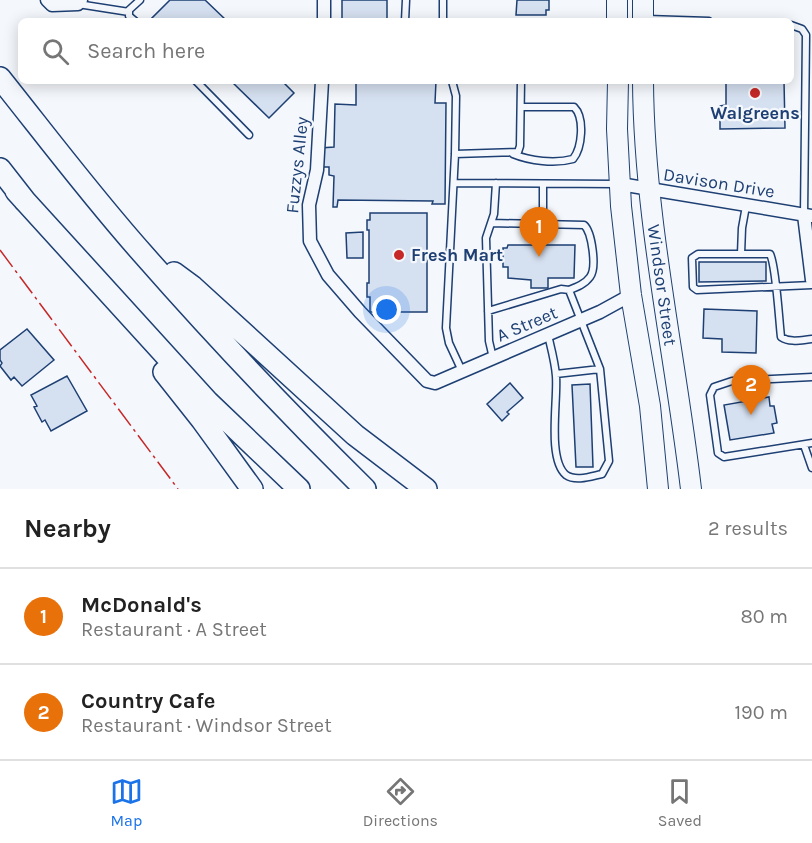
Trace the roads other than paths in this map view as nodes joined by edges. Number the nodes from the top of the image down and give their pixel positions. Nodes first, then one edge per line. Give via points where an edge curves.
1 (48, 0) edge
2 (140, 0) edge
3 (324, 0) edge
4 (406, 0) edge
5 (443, 0) edge
6 (617, 0) edge
7 (80, 2) edge
8 (129, 12) junction
9 (643, 13) edge
10 (131, 18) edge
11 (324, 18) edge
12 (405, 18) edge
13 (442, 18) edge
14 (617, 18) edge
15 (685, 18) edge
16 (794, 26) edge
17 (0, 78) edge
18 (199, 84) edge
19 (322, 84) edge
20 (453, 84) edge
21 (521, 84) edge
22 (618, 84) edge
23 (643, 84) edge
24 (521, 108) junction
25 (249, 135) dead end
26 (455, 154) junction
27 (513, 154) junction
28 (0, 170) edge
29 (454, 183) junction
30 (496, 183) junction
31 (543, 184) junction
32 (620, 184) junction
33 (650, 190) junction
34 (16, 191) junction
35 (746, 206) junction
36 (808, 215) edge
37 (491, 223) junction
38 (543, 224) junction
39 (131, 240) junction
40 (741, 254) junction
41 (812, 280) edge
42 (812, 285) edge
43 (775, 287) junction
44 (569, 290) junction
45 (631, 295) junction
46 (488, 311) junction
47 (582, 320) junction
48 (548, 335) junction
49 (812, 339) edge
50 (494, 358) junction
51 (600, 369) junction
52 (462, 372) junction
53 (556, 374) junction
54 (812, 377) edge
55 (435, 383) joint
56 (812, 443) edge
57 (804, 445) junction
58 (812, 468) edge
59 (252, 489) edge
60 (299, 489) edge
61 (365, 489) edge
62 (426, 489) edge
63 (658, 489) edge
64 (691, 489) edge

1 - 7 street via 52,5
2 - 8 lane
3 - 11 street
4 - 12 lane
5 - 13 lane
6 - 14 main road
7 - 8 lane
8 - 10 lane
9 - 15 lane
16 - 36 lane via 806,35
17 - 39 highway
18 - 25 lane
19 - 55 street, Fuzzys Alley via 317,170 309,205 310,241 328,275 360,312 427,381
20 - 26 lane
21 - 24 lane
22 - 32 main road, Windsor Street
23 - 33 main road, Windsor Street
24 - 27 lane via 520,146
24 - 27 lane via 574,107 580,115 580,148 573,159 566,161 526,159
26 - 27 lane
26 - 29 lane
28 - 34 highway
29 - 30 lane
29 - 52 lane via 446,328
30 - 31 lane
30 - 37 lane
31 - 32 lane
31 - 38 lane
32 - 33 street, Davison Drive
32 - 45 main road, Windsor Street
33 - 35 street, Davison Drive
33 - 64 main road, Windsor Street via 663,307
34 - 59 highway via 202,420
34 - 60 highway via 208,402
35 - 36 street, Davison Drive
35 - 40 lane
36 - 41 street
37 - 38 lane
37 - 46 lane via 486,238
38 - 44 lane via 584,225 589,229 593,272 590,279
39 - 61 highway via 256,379
39 - 62 highway via 193,287 355,435
40 - 43 lane via 770,254
40 - 43 lane via 698,254 692,258 693,287
42 - 43 lane
43 - 49 lane via 781,337 793,341
44 - 46 lane
44 - 47 lane
45 - 47 street, A Street
45 - 63 main road, Windsor Street via 650,406
46 - 50 lane
47 - 48 street, A Street
47 - 51 lane
48 - 50 street, A Street
48 - 53 lane
50 - 52 street, A Street
51 - 53 lane
51 - 53 lane via 609,461 602,474 578,479 567,475 557,461 554,447
52 - 55 street, A Street
54 - 57 lane via 732,381 714,387 710,396 718,453 724,458
56 - 57 lane
57 - 58 lane

